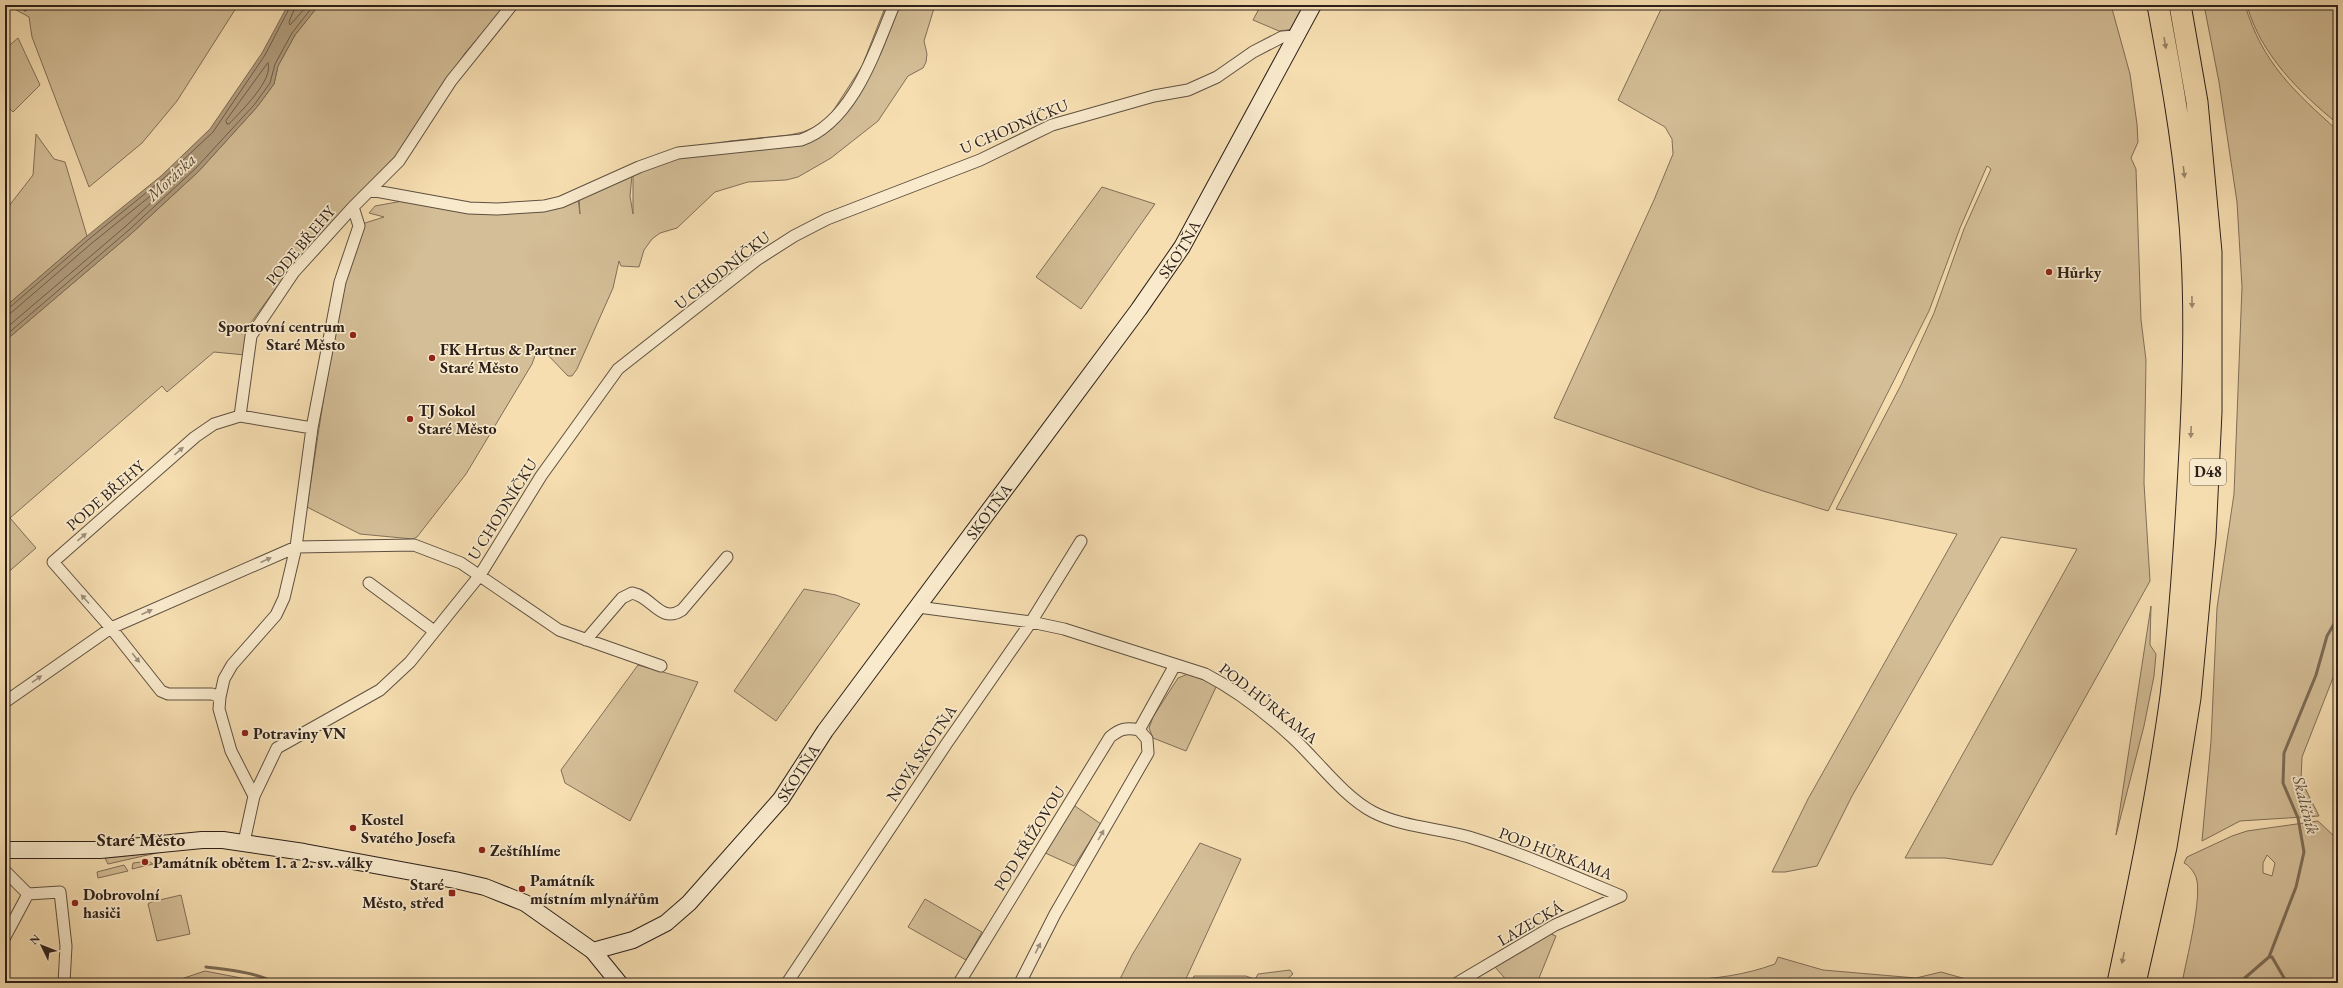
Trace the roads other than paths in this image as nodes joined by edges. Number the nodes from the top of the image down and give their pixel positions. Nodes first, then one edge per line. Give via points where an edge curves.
1 (512, 5) edge
2 (894, 5) edge
3 (1313, 5) edge
4 (2158, 5) edge
5 (2180, 5) edge
6 (1296, 36) junction
7 (370, 190) junction
8 (353, 207) junction
9 (240, 416) junction
10 (312, 428) junction
11 (1082, 541) dead end
12 (296, 546) junction
13 (727, 557) dead end
14 (480, 574) junction
15 (369, 583) dead end
16 (918, 607) junction
17 (1031, 622) junction
18 (111, 628) junction
19 (434, 631) junction
20 (586, 640) junction
21 (1175, 665) junction
22 (661, 666) dead end
23 (220, 697) junction
24 (5, 702) edge
25 (1139, 730) junction
26 (254, 796) junction
27 (244, 842) junction
28 (5, 850) edge
29 (5, 871) edge
30 (28, 894) junction
31 (1621, 896) joint
32 (5, 937) edge
33 (593, 951) junction
34 (64, 983) edge
35 (620, 983) edge
36 (787, 983) edge
37 (959, 983) edge
38 (1020, 983) edge
39 (1457, 983) edge
40 (2118, 983) edge
41 (2135, 983) edge

1 - 7 street, PODE BŘEHY via 451,81 399,162
2 - 7 street via 860,82 825,127 801,140 678,153 639,167 561,202 544,206 469,208
3 - 6 street, SKOTŇA
4 -> 40 highway, D48 via 2175,100 2188,202 2194,352 2191,434 2185,548 2170,696 2147,847
5 - 41 highway, D48 via 2197,102 2211,252 2211,412 2205,537 2190,698 2166,846
6 - 14 street, U CHODNÍČKU via 1282,37 1253,52 1217,77 1188,90 1154,96 1052,125 980,160 827,218 758,259 618,369 541,476
6 - 16 street, SKOTŇA via 1182,247
7 - 8 street, PODE BŘEHY
8 - 9 street, PODE BŘEHY via 294,272 251,336
8 - 10 street, PODE BŘEHY via 359,226 340,282
9 - 10 street, PODE BŘEHY
18 -> 9 street, PODE BŘEHY via 53,562 195,437 214,424
10 - 12 street, PODE BŘEHY
11 - 17 street, NOVÁ SKOTŇA
12 - 14 street, U CHODNÍČKU via 414,545 461,563
18 -> 12 street
12 - 23 street, PODE BŘEHY via 284,598 276,615 232,665 224,679
13 - 20 street via 682,610 674,615 666,615 641,594 632,593 622,598
14 - 19 street, U CHODNÍČKU
14 - 20 street, U CHODNÍČKU via 522,607 559,630
15 - 19 street
16 - 17 street, POD HŮRKAMA
16 - 33 street, SKOTŇA via 826,731 781,799 689,903 666,922 633,940
17 - 21 street, POD HŮRKAMA
17 - 36 street, NOVÁ SKOTŇA
18 -> 23 street via 161,691 168,694 212,694
24 -> 18 street
19 - 26 street, U CHODNÍČKU via 410,662 380,690 278,748
20 - 22 street, U CHODNÍČKU
21 - 25 street
21 - 31 street, POD HŮRKAMA via 1205,674 1223,684 1292,737 1356,800 1372,811 1390,820 1438,829 1512,852
23 - 26 street, PODE BŘEHY via 219,709 231,751
25 - 37 street, POD KŘÍŽOVOU via 1119,730 1110,737
38 -> 25 street via 1055,914 1148,753 1147,739
26 - 27 street, U CHODNÍČKU
27 - 28 street via 202,840 100,850
27 - 33 street via 485,887 525,903
29 - 30 street
30 - 32 street
30 - 34 street via 60,892 66,946
31 - 39 street, LAZECKÁ via 1555,925
33 - 35 street

